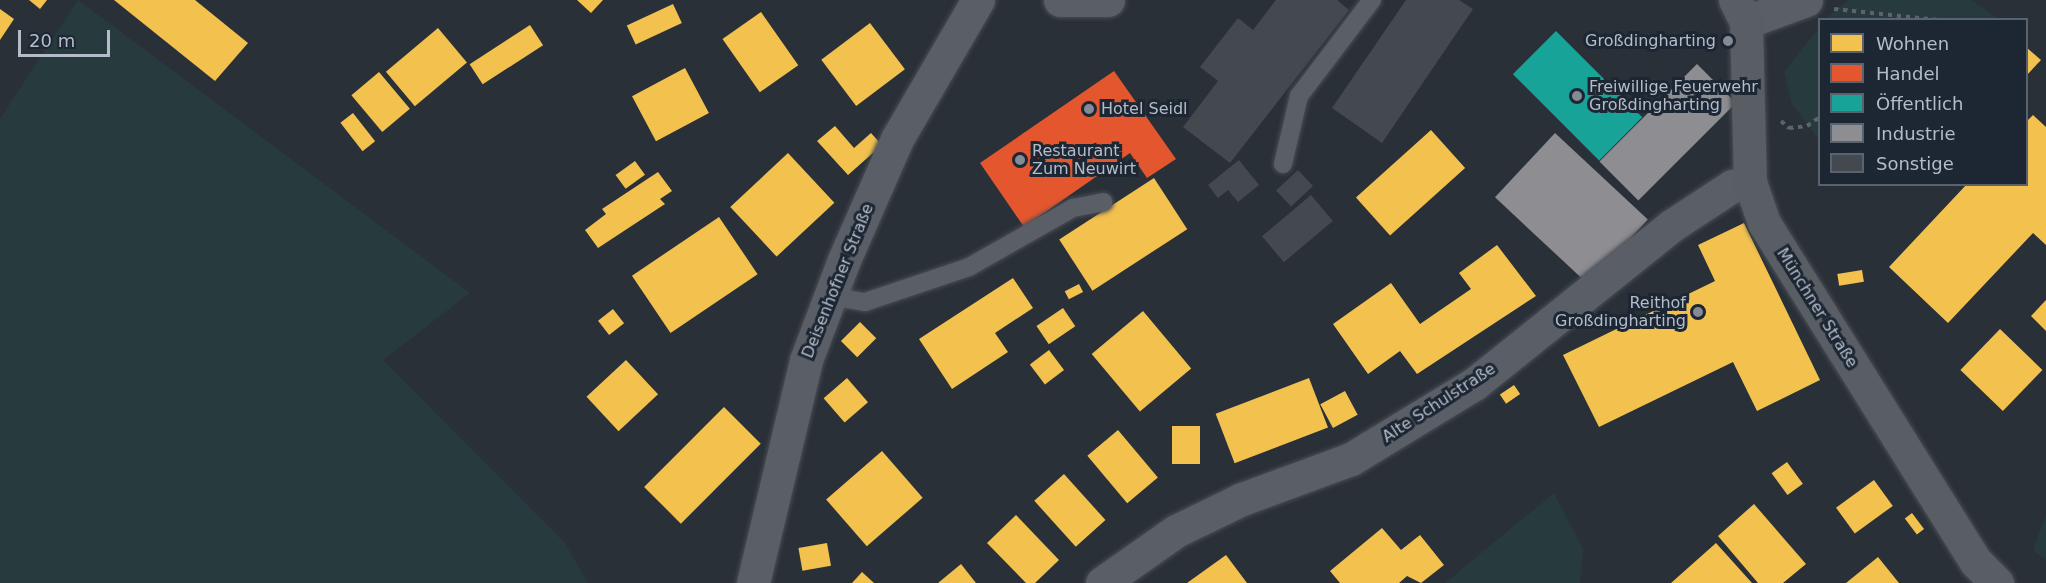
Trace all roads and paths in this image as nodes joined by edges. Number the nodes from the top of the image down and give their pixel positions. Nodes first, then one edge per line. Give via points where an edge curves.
1 (978, 0) edge
2 (1060, 0) edge
3 (1108, 0) edge
4 (1372, 0) edge
5 (1806, 0) edge
6 (1830, 0) edge
7 (1741, 11) edge
8 (1913, 18) edge
9 (1775, 116) dead end
10 (1818, 118) edge
11 (1283, 164) dead end
12 (1750, 182) junction
13 (1103, 202) dead end
14 (830, 296) junction
15 (753, 583) edge
16 (1102, 583) edge
17 (1996, 583) edge

1 - 14 street, Deisenhofner Straße via 897,139
2 - 3 street
4 - 11 lane via 1299,96
5 - 7 street
6 - 8 path via 1834,9
7 - 12 street, Münchner Straße
9 - 10 path via 1789,128 1807,126
12 - 16 street, Alte Schulstraße via 1732,186 1671,226 1574,309 1465,389 1351,459 1242,499 1176,531
12 - 17 street, Münchner Straße via 1764,223 1815,308 1976,562
13 - 14 lane via 1073,208 969,267 865,302
14 - 15 street, Deisenhofner Straße via 806,360

